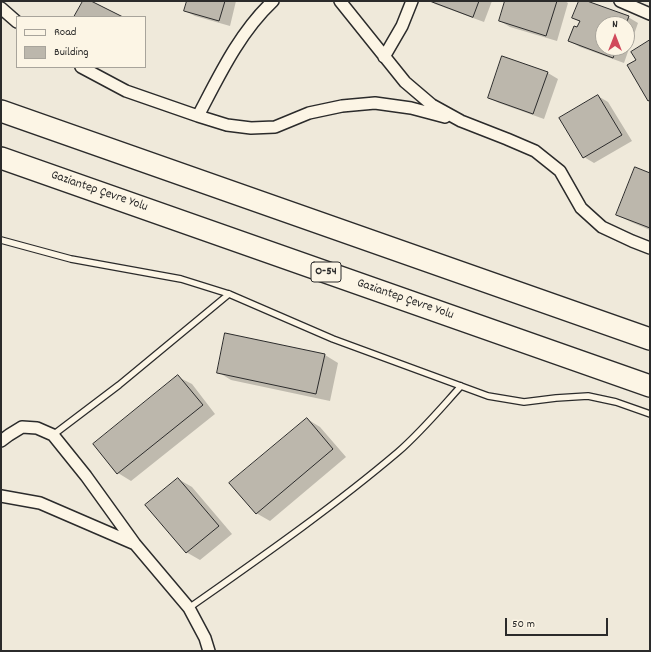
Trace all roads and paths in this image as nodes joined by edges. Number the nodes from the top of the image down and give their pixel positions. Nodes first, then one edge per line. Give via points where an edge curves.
1 (273, 1) edge
2 (340, 1) edge
3 (412, 1) edge
4 (620, 1) edge
5 (1, 8) edge
6 (650, 14) edge
7 (16, 21) edge
8 (384, 57) junction
9 (83, 68) edge
10 (1, 111) edge
11 (198, 116) junction
12 (461, 121) junction
13 (1, 158) edge
14 (1, 240) edge
15 (650, 248) edge
16 (229, 294) junction
17 (650, 339) edge
18 (461, 386) junction
19 (650, 386) edge
20 (650, 414) edge
21 (53, 435) junction
22 (1, 441) edge
23 (1, 496) edge
24 (135, 544) junction
25 (189, 608) junction
26 (209, 651) edge

1 - 11 street via 247,31 228,59
2 - 8 street
3 - 8 street via 402,26
4 - 6 street
5 - 7 street
8 - 12 street via 405,82 432,105
9 - 11 street via 126,91
10 - 17 highway
11 - 12 street via 227,125 275,127 309,113 375,103 411,108
12 - 15 street via 535,151 560,171 581,208 602,227
13 - 19 highway, Gaziantep Çevre Yolu / O-54
14 - 16 lane via 72,259 181,279
16 - 18 lane via 333,339
16 - 21 lane
18 - 20 lane via 488,396 524,402 588,396 616,402
18 - 25 lane via 399,451 263,556
21 - 22 street via 36,428 22,428
21 - 24 street
23 - 24 street via 40,503
24 - 25 street
25 - 26 street

